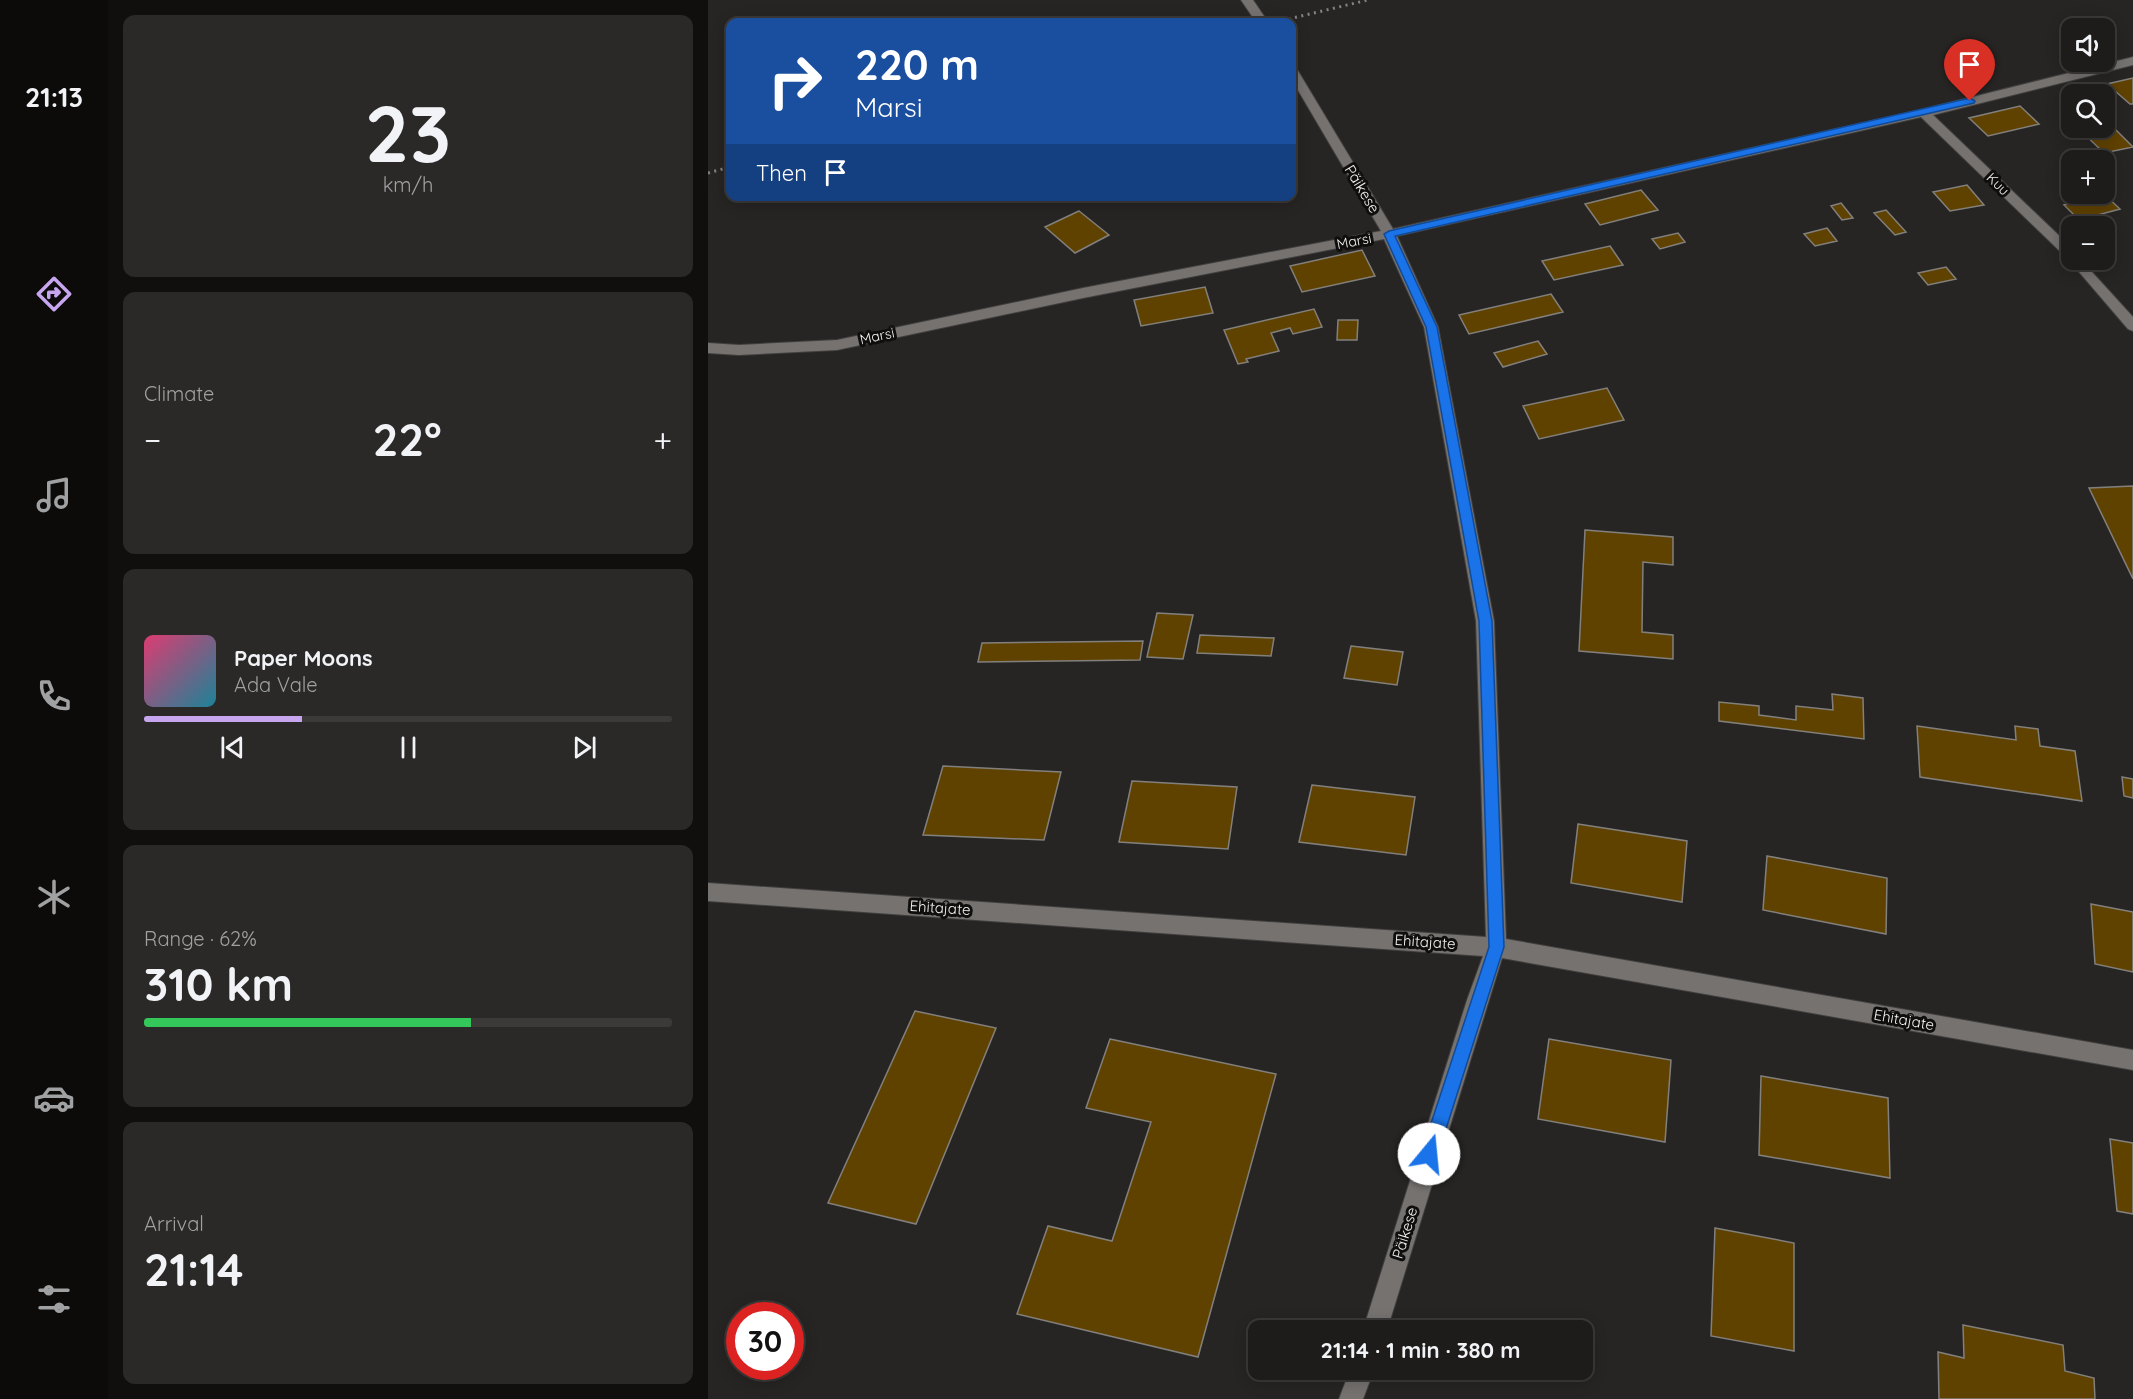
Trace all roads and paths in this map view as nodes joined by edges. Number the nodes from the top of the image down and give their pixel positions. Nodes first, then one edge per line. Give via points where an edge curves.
1 (1247, 0) edge
2 (1259, 18) edge
3 (2133, 61) edge
4 (1296, 78) edge
5 (1924, 113) junction
6 (1389, 234) junction
7 (2061, 246) edge
8 (2084, 270) edge
9 (2133, 326) edge
10 (708, 348) edge
11 (708, 892) edge
12 (1496, 947) junction
13 (2133, 1060) edge
14 (1377, 1320) edge
15 (1358, 1380) edge
16 (1350, 1399) edge

1 - 2 street
3 - 5 street, Marsi
4 - 6 street, Päikese
5 - 6 street, Marsi
5 - 7 street, Kuu
6 - 10 street, Marsi via 837,345
6 - 12 street, Päikese via 1431,327 1485,621
8 - 9 street, Kuu
11 - 12 street, Ehitajate
12 - 13 street, Ehitajate
12 - 14 street, Päikese
15 - 16 street

